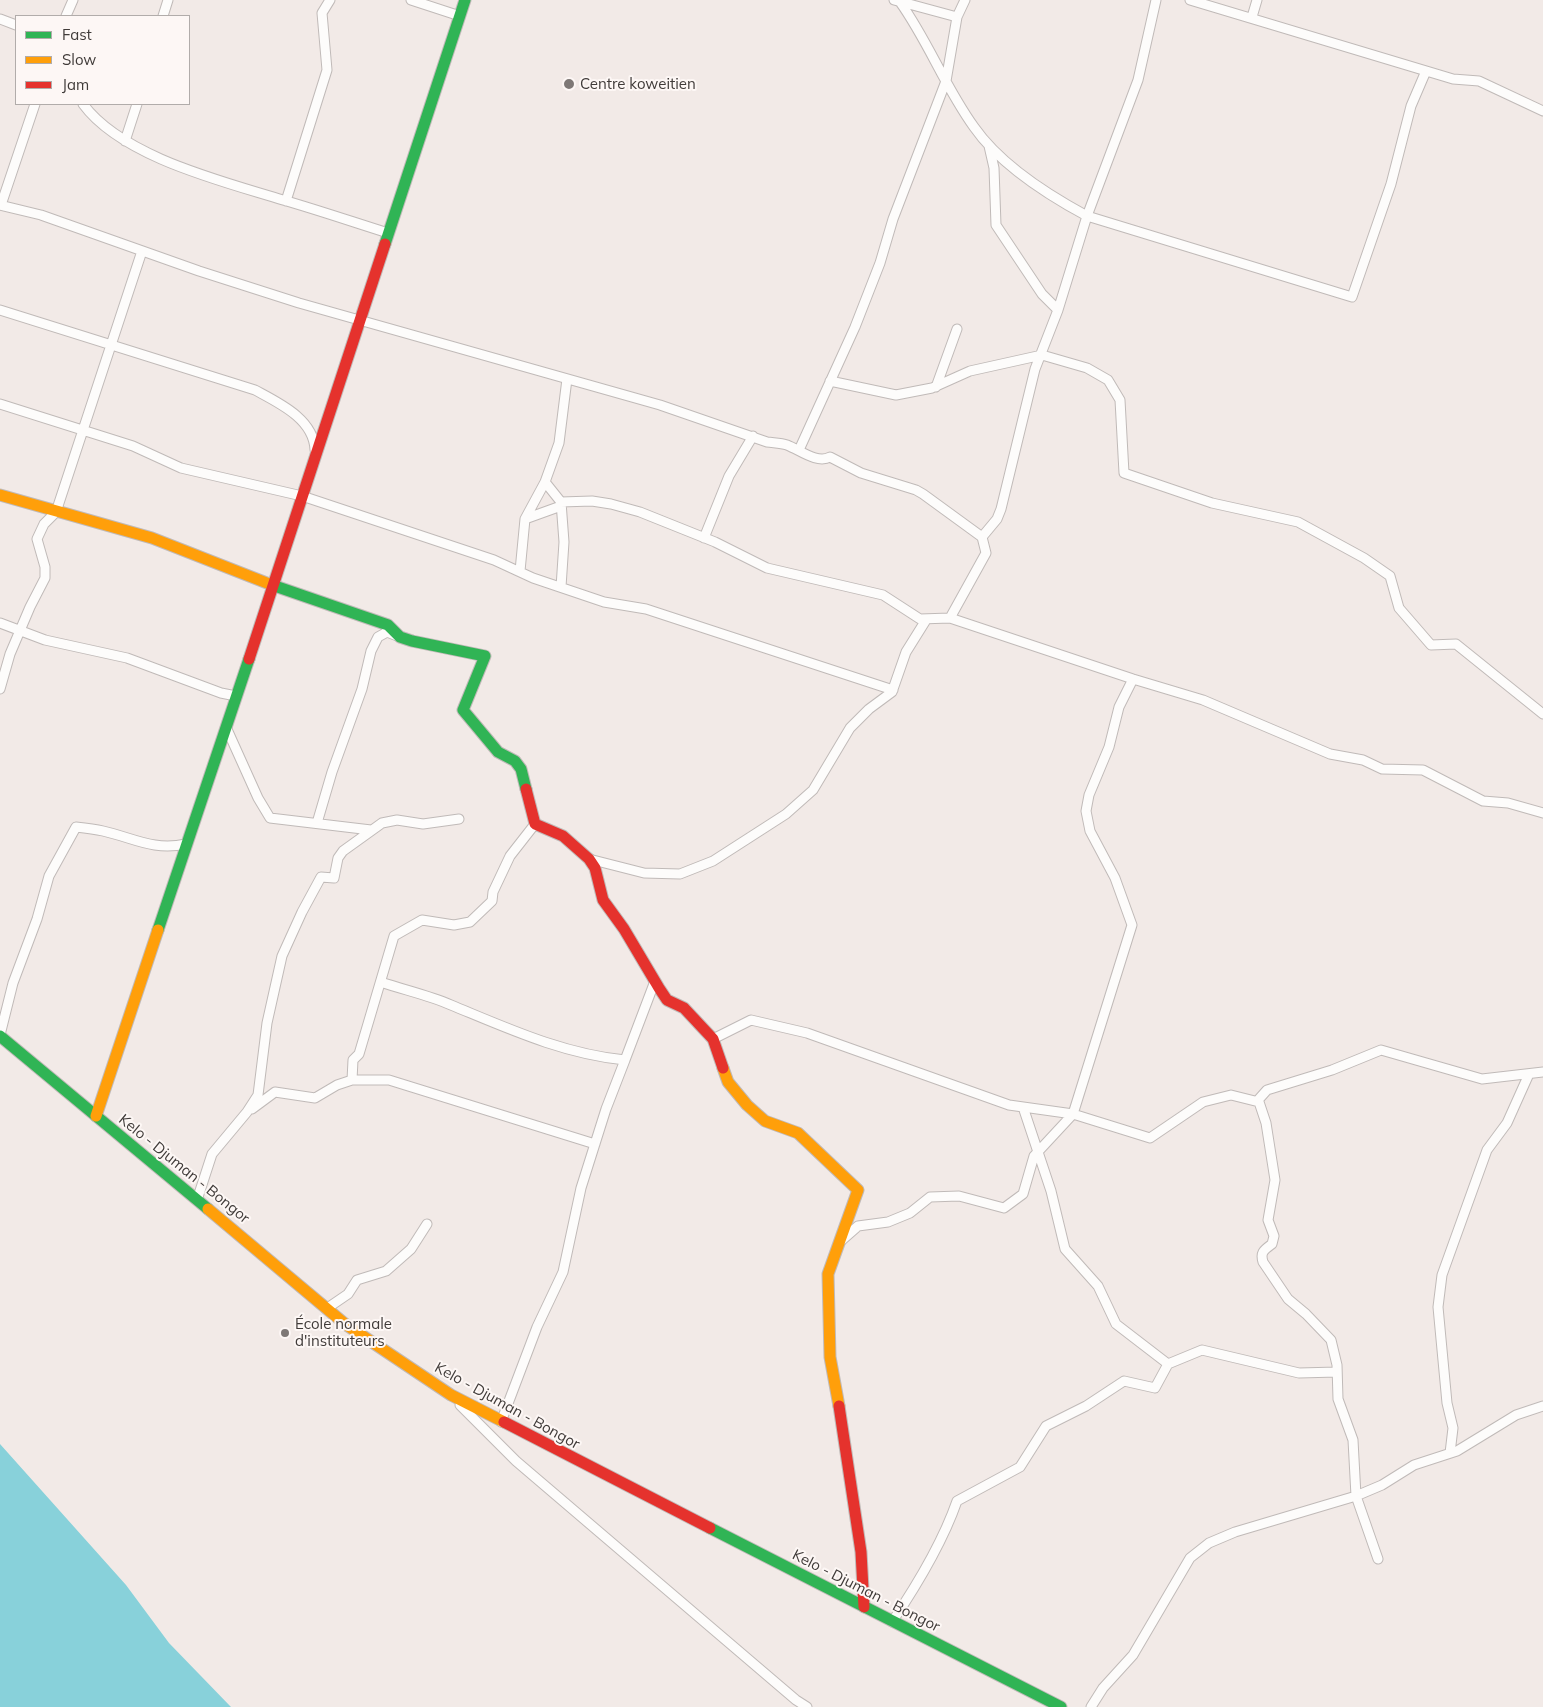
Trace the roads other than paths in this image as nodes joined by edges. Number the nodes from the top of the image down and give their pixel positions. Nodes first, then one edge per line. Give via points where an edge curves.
1 (72, 0) edge
2 (168, 0) edge
3 (330, 0) edge
4 (411, 0) edge
5 (465, 0) edge
6 (965, 0) edge
7 (1156, 0) edge
8 (1190, 0) edge
9 (1257, 0) edge
10 (897, 1) edge
11 (66, 15) edge
12 (163, 15) edge
13 (460, 16) junction
14 (957, 17) junction
15 (1252, 17) junction
16 (0, 19) edge
17 (15, 25) edge
18 (1426, 71) junction
19 (946, 82) junction
20 (35, 105) edge
21 (83, 105) edge
22 (137, 105) edge
23 (1543, 111) edge
24 (125, 141) junction
25 (989, 146) junction
26 (286, 201) junction
27 (1, 205) edge
28 (1087, 216) junction
29 (388, 233) junction
30 (142, 251) junction
31 (0, 310) edge
32 (1058, 310) junction
33 (359, 321) junction
34 (957, 329) dead end
35 (111, 346) junction
36 (1042, 355) junction
37 (567, 379) junction
38 (830, 381) junction
39 (936, 387) junction
40 (0, 404) edge
41 (82, 429) junction
42 (753, 436) junction
43 (799, 450) junction
44 (315, 456) junction
45 (545, 482) junction
46 (0, 495) edge
47 (302, 496) junction
48 (561, 504) junction
49 (56, 512) junction
50 (525, 519) junction
51 (982, 537) junction
52 (704, 538) junction
53 (520, 571) junction
54 (273, 586) junction
55 (561, 587) junction
56 (950, 618) junction
57 (926, 620) junction
58 (0, 624) edge
59 (20, 631) junction
60 (400, 637) junction
61 (1133, 679) junction
62 (0, 689) edge
63 (892, 690) junction
64 (236, 696) junction
65 (1543, 714) edge
66 (226, 727) junction
67 (1543, 813) edge
68 (459, 819) dead end
69 (317, 823) junction
70 (535, 824) junction
71 (371, 830) junction
72 (186, 844) junction
73 (589, 859) junction
74 (655, 981) junction
75 (381, 982) junction
76 (0, 1036) edge
77 (713, 1039) junction
78 (625, 1060) junction
79 (1543, 1072) edge
80 (1529, 1074) junction
81 (352, 1080) junction
82 (1259, 1099) dead end
83 (1023, 1107) junction
84 (248, 1112) junction
85 (1074, 1114) junction
86 (96, 1116) junction
87 (595, 1144) junction
88 (1038, 1151) junction
89 (197, 1200) junction
90 (428, 1224) dead end
91 (840, 1242) junction
92 (326, 1309) junction
93 (1168, 1364) junction
94 (1337, 1372) junction
95 (452, 1395) junction
96 (1543, 1406) edge
97 (501, 1422) junction
98 (1450, 1453) junction
99 (1356, 1496) junction
100 (1378, 1560) dead end
101 (864, 1607) junction
102 (892, 1622) junction
103 (807, 1707) edge
104 (1060, 1707) edge
105 (1091, 1707) edge

1 - 11 street
2 - 12 street
3 - 26 street via 322,14 327,70
4 - 13 street
5 - 13 main road
6 - 14 street
7 - 28 street via 1138,80
8 - 15 street
9 - 15 street
10 - 14 street
10 - 19 street via 919,28
13 - 29 main road
14 - 19 street
15 - 18 street
16 - 17 street
18 - 23 street via 1453,79 1479,81
18 - 28 street via 1411,106 1391,184 1352,297
19 - 25 street
19 - 38 street via 893,218 880,264
20 - 27 street
21 - 24 street
22 - 24 street
24 - 26 street via 204,175
25 - 28 street via 1057,200
25 - 32 street via 994,168 996,226 1042,294
26 - 29 street
27 - 30 street via 40,215
28 - 32 street
29 - 33 main road
30 - 33 street
30 - 35 street
31 - 35 street
32 - 36 street
33 - 37 street
33 - 44 main road
34 - 39 street
35 - 41 street
35 - 44 street via 213,375 282,404 297,416 315,440
36 - 39 street via 970,371
36 - 51 street via 1035,369 1001,509
36 - 65 street via 1087,368 1108,380 1120,400 1124,473 1212,503 1298,522 1364,558 1390,576 1399,608 1431,645 1456,644
37 - 42 street
37 - 45 street via 559,442
38 - 39 street via 896,396
38 - 43 street
40 - 41 street
41 - 47 street via 134,446 181,468
41 - 49 street
42 - 43 street
42 - 52 street via 729,476
43 - 51 street via 817,458 830,456 861,473 916,490
44 - 47 main road
45 - 48 street
45 - 50 street
46 - 49 main road
47 - 53 street
47 - 54 main road
48 - 50 street
48 - 52 street via 592,501 611,504
48 - 55 street via 564,542
49 - 54 main road via 152,538
49 - 59 street via 44,524 37,539 45,578
50 - 53 street
51 - 56 street via 986,553
52 - 57 street via 767,568 883,595 915,617
53 - 55 street
54 - 60 main road via 388,625
54 - 64 main road
55 - 63 street via 604,602 646,608
56 - 57 street
56 - 61 street
57 - 63 street via 906,652
58 - 59 street
59 - 62 street
59 - 64 street via 45,640 127,658
60 - 69 street via 387,632 378,637 371,651 362,689
60 - 70 main road via 429,647 461,648 485,656 462,710 498,752 521,769
61 - 67 street via 1203,700 1330,754 1363,760 1382,769 1423,770 1483,801 1508,803
61 - 85 street via 1119,707 1109,747 1089,795 1086,811 1090,831 1115,878 1132,925
63 - 73 street via 850,728 813,790 786,814 713,862 680,874 653,873
64 - 66 main road
66 - 69 street via 270,818
66 - 72 main road
68 - 71 street via 424,824 389,820
69 - 71 street
70 - 73 main road via 563,836
70 - 75 street via 510,856 492,901 485,910 466,924 422,920 398,933 390,945
71 - 84 street via 343,851 338,858 334,878 321,877 289,938 275,984 264,1044 261,1086
72 - 76 street via 146,845 104,831 76,827 49,876 13,984
72 - 86 main road
73 - 74 main road via 595,868 604,900
74 - 77 main road via 667,1000 684,1008
74 - 78 street
75 - 78 street via 448,1004 526,1036 584,1053
75 - 81 street via 358,1054 353,1060
76 - 86 main road, Kelo - Djuman - Bongor
77 - 83 street via 750,1020 807,1033 1009,1105
77 - 91 main road via 728,1082 746,1105 765,1121 798,1133 858,1190
78 - 87 street
79 - 80 street
80 - 82 street via 1482,1079 1381,1050 1332,1070 1267,1090
80 - 98 street via 1507,1123 1487,1150 1442,1275 1438,1307 1447,1403 1453,1428
81 - 84 street via 315,1098 275,1092
81 - 87 street via 389,1080
83 - 85 street
83 - 88 street
84 - 89 street via 212,1154
85 - 88 street
85 - 94 street via 1150,1138 1203,1102 1231,1095 1259,1102 1266,1123 1275,1180 1268,1220 1274,1236 1272,1244 1263,1250 1263,1262 1288,1299 1331,1340
86 - 89 main road, Kelo - Djuman - Bongor
87 - 97 street via 581,1188 563,1272 537,1327
88 - 91 street via 1023,1194 1004,1208 959,1196 930,1197 910,1213 888,1222 858,1226
88 - 93 street via 1065,1249 1098,1286 1116,1324
89 - 92 main road, Kelo - Djuman - Bongor
90 - 92 street via 411,1249 386,1271 357,1280 348,1294
91 - 101 main road via 828,1274 830,1357 847,1447 861,1552
92 - 95 main road, Kelo - Djuman - Bongor via 405,1366
93 - 94 street via 1202,1350 1299,1373
93 - 102 street via 1155,1388 1124,1381 1086,1406 1046,1426 1020,1467 957,1501 950,1522
94 - 99 street via 1338,1399 1353,1440
95 - 97 main road, Kelo - Djuman - Bongor
95 - 103 street via 516,1461
96 - 98 street via 1516,1414
97 - 101 main road, Kelo - Djuman - Bongor
98 - 99 street via 1414,1465 1382,1485
99 - 100 street
99 - 105 street via 1235,1532 1209,1543 1190,1558 1133,1655 1103,1688
101 - 102 main road, Kelo - Djuman - Bongor
102 - 104 main road, Kelo - Djuman - Bongor

